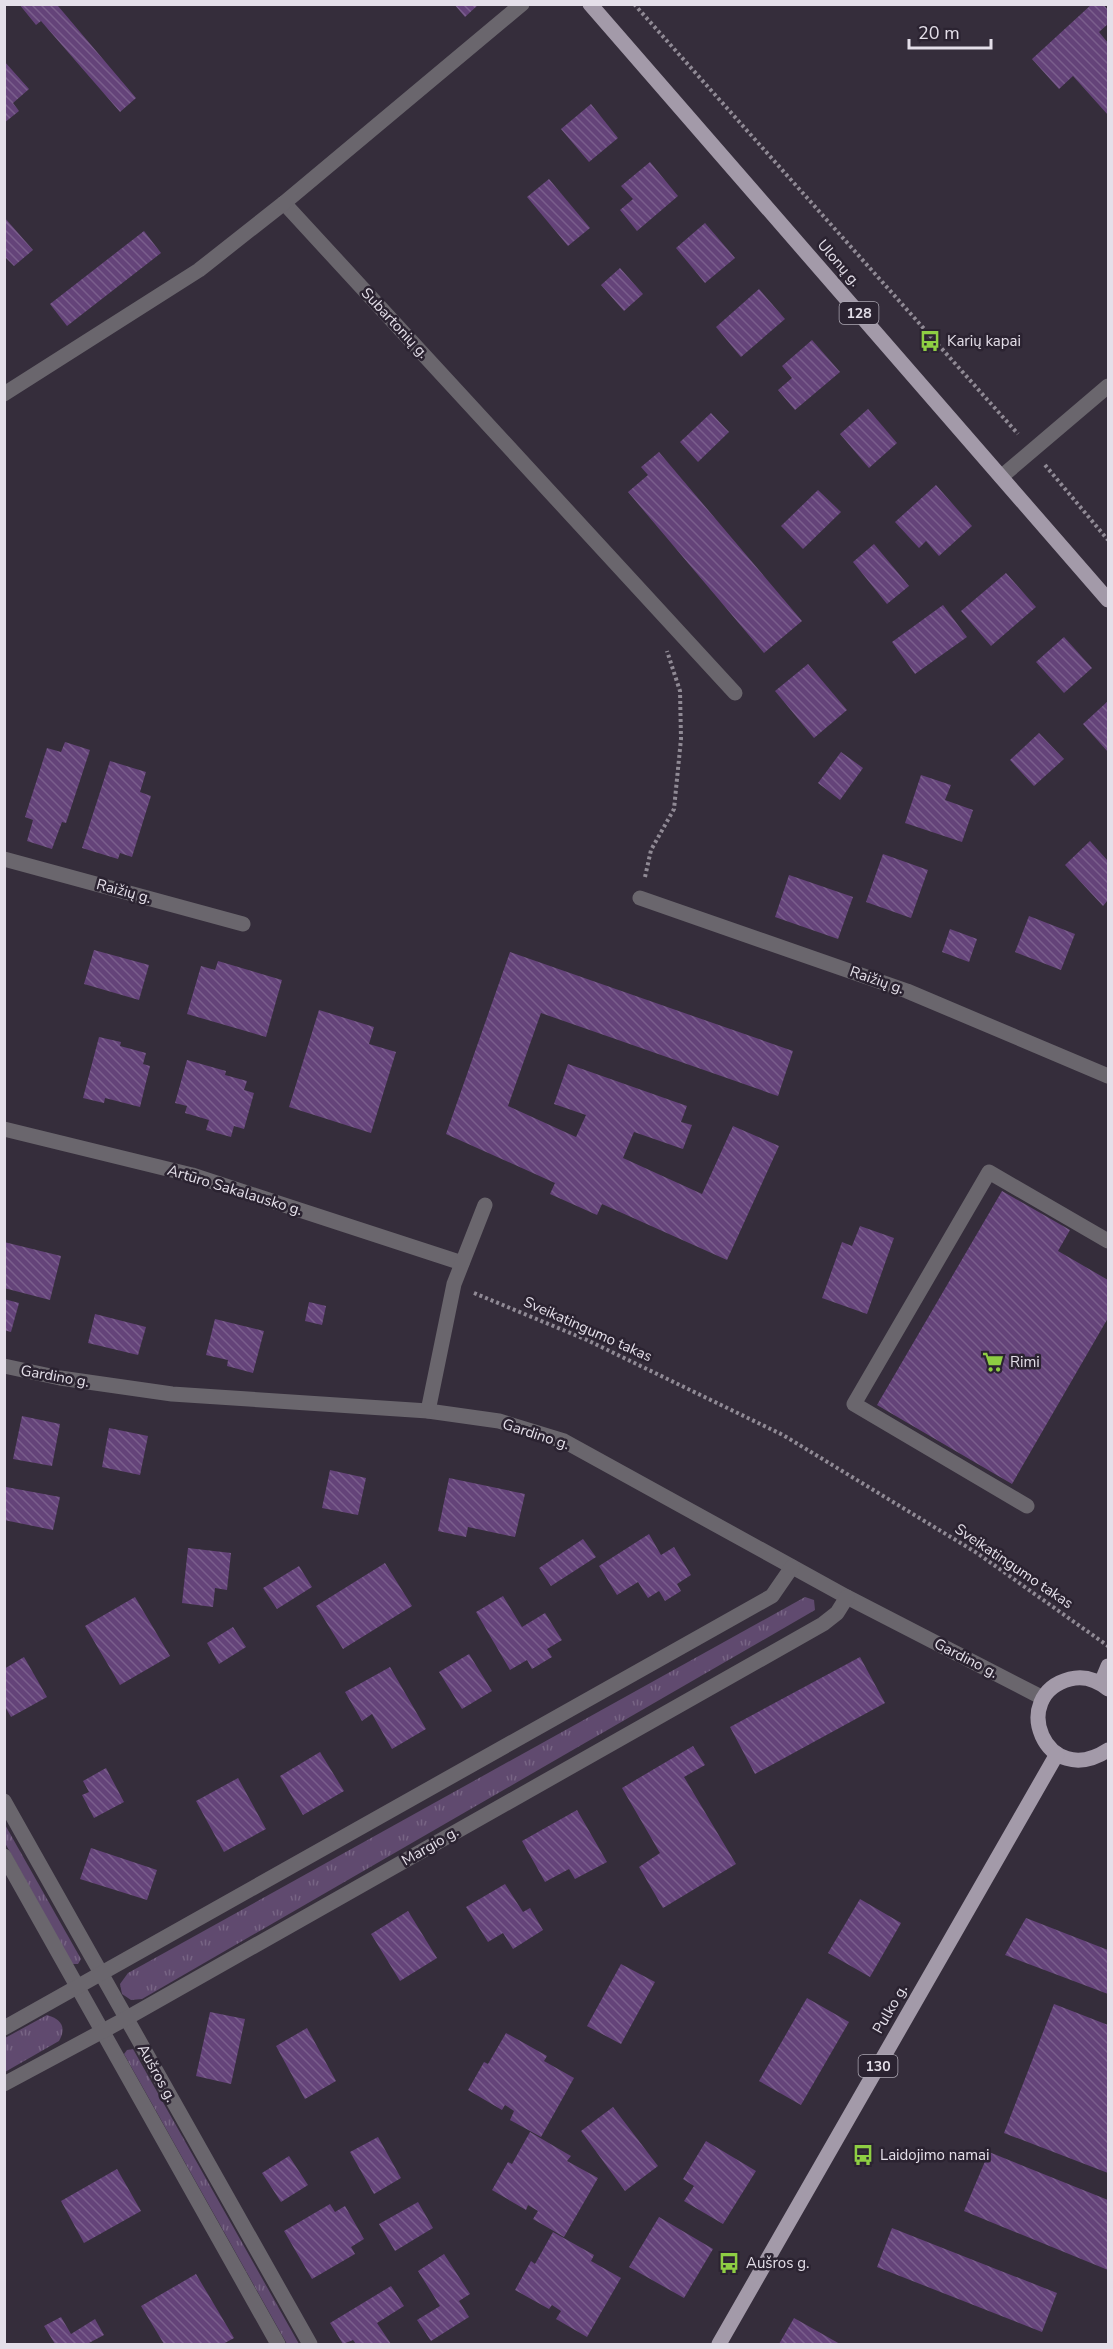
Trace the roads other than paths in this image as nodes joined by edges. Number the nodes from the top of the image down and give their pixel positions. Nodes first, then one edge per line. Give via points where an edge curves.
1 (522, 4) edge
2 (590, 4) edge
3 (284, 203) junction
4 (1108, 386) edge
5 (4, 394) edge
6 (1001, 477) junction
7 (1108, 600) edge
8 (735, 693) dead end
9 (4, 859) edge
10 (640, 898) road end
11 (243, 924) dead end
12 (1108, 1076) edge
13 (4, 1129) edge
14 (485, 1205) dead end
15 (1108, 1241) edge
16 (462, 1263) junction
17 (4, 1366) edge
18 (428, 1411) junction
19 (1027, 1506) dead end
20 (792, 1567) junction
21 (846, 1597) junction
22 (1108, 1666) edge
23 (1105, 1686) edge
24 (1043, 1698) junction
25 (1108, 1750) edge
26 (1057, 1754) junction
27 (4, 1801) edge
28 (4, 1856) edge
29 (102, 1974) junction
30 (78, 1987) junction
31 (127, 2018) junction
32 (4, 2028) edge
33 (103, 2031) junction
34 (4, 2084) edge
35 (278, 2344) edge
36 (310, 2344) edge
37 (719, 2344) edge

1 - 3 street
2 - 6 main road, Ulonų g. / 128
3 - 5 street via 199,270
3 - 8 street, Subartonių g.
4 - 6 street
6 - 7 main road, Ulonų g. / 128
9 - 11 street, Raižių g.
10 - 12 street, Raižių g. via 907,991
13 - 16 street, Artūro Sakalausko g. via 192,1175
14 - 16 street
15 - 19 street via 989,1172 854,1404
16 - 18 street via 454,1284
17 - 18 street, Gardino g. via 172,1394
18 - 20 street, Gardino g. via 499,1421 564,1441
20 - 21 street, Gardino g.
20 - 29 street via 772,1596
21 - 24 street, Gardino g.
21 - 31 street, Margio g. via 837,1613 823,1624
22 - 23 main road
23 - 24 main road via 1089,1678 1076,1678 1063,1681
24 - 26 main road via 1038,1716 1041,1735
25 - 26 main road via 1084,1761
26 - 37 main road, Pulko g. / 130
27 - 29 street, Aušros g.
28 - 30 street, Aušros g.
29 - 30 street
29 - 31 street, Aušros g.
30 - 32 street
30 - 33 street, Aušros g.
31 - 33 street, Margio g.
31 - 36 street, Aušros g.
33 - 34 street, Margio g.
33 - 35 street, Aušros g.

